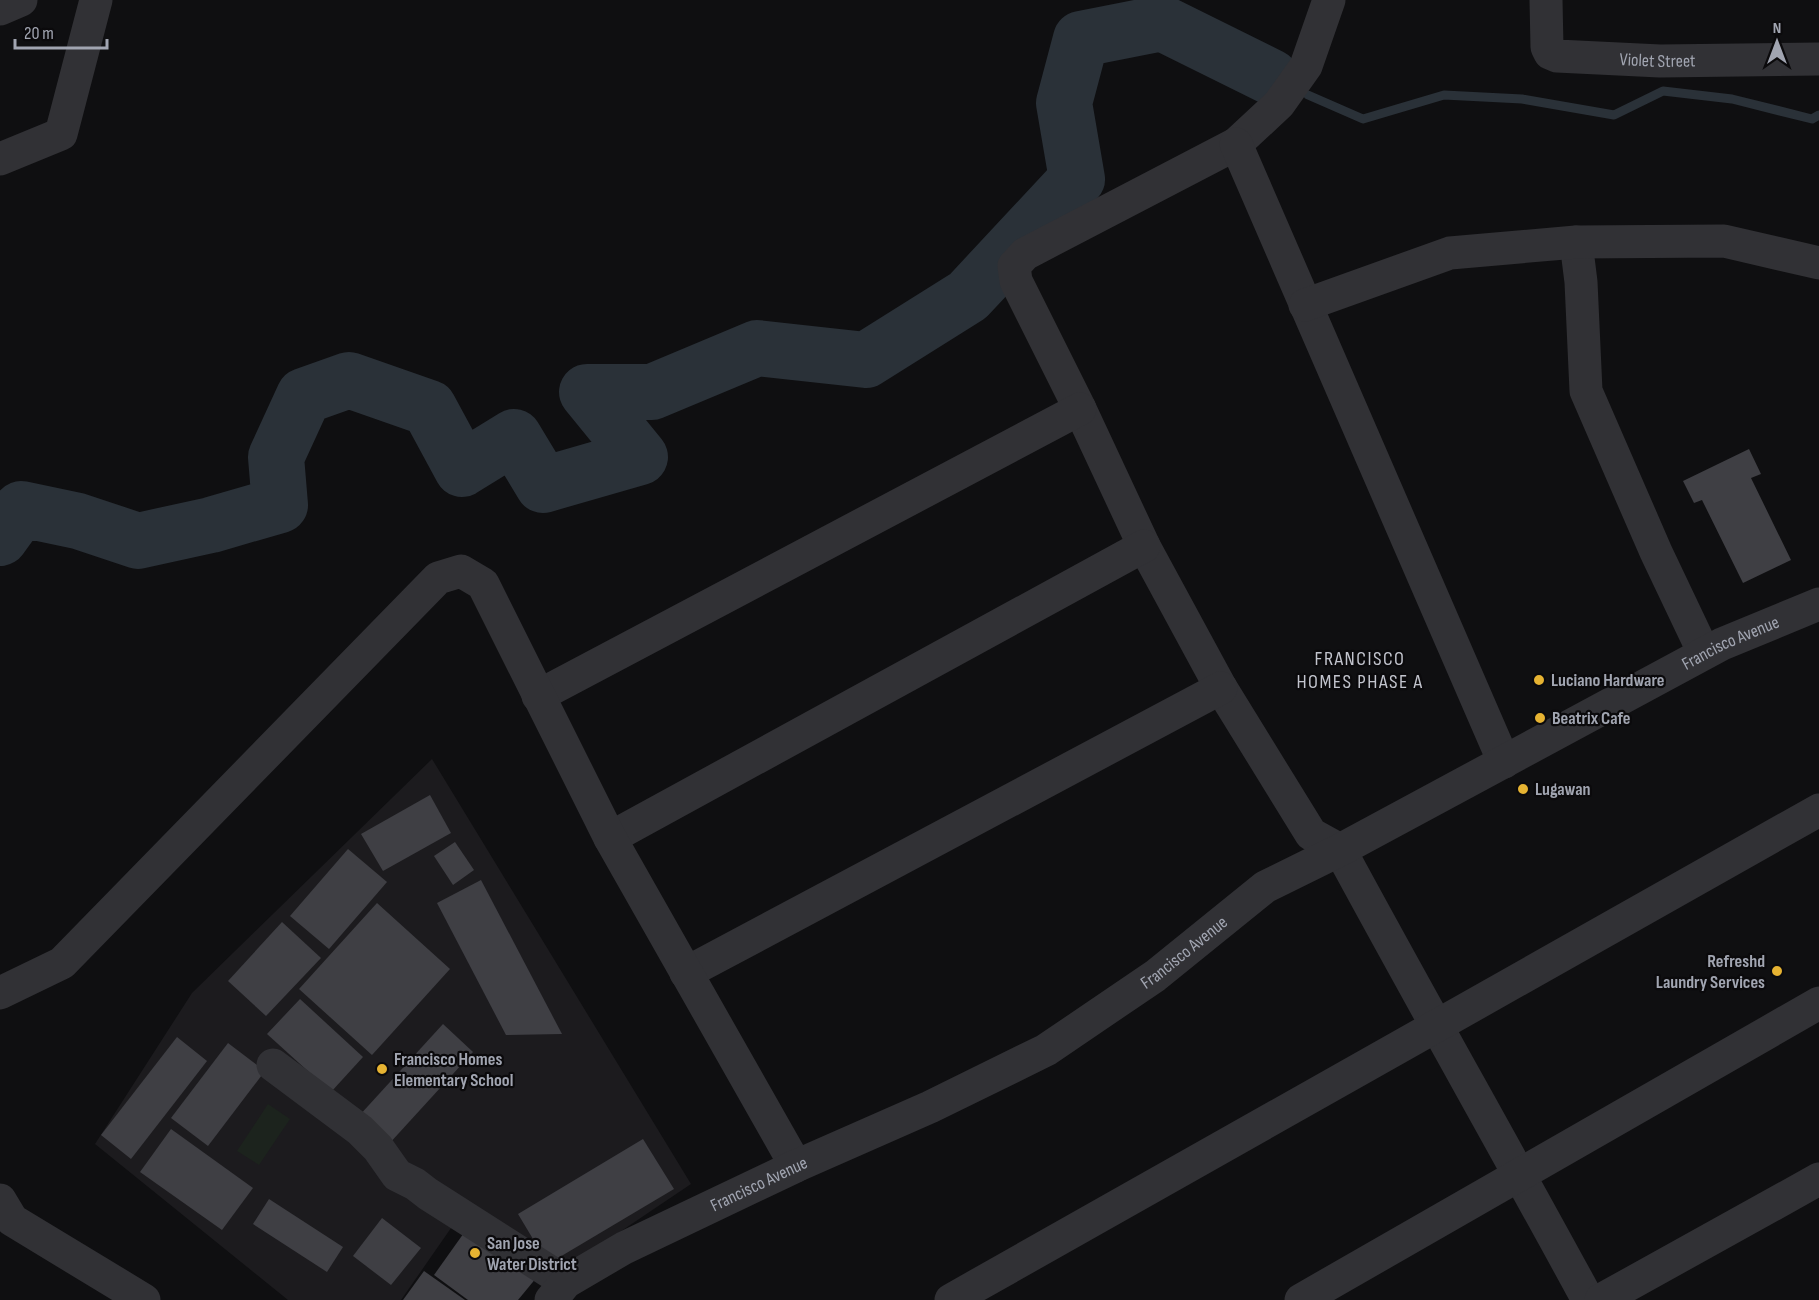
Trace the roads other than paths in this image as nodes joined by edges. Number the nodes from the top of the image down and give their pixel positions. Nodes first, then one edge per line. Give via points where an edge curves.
1 (21, 0) edge
2 (96, 0) edge
3 (1329, 0) edge
4 (1546, 0) edge
5 (0, 9) edge
6 (1819, 59) edge
7 (1236, 144) junction
8 (0, 159) edge
9 (1576, 242) junction
10 (1819, 263) edge
11 (1305, 305) junction
12 (1080, 410) junction
13 (1144, 546) junction
14 (1819, 604) edge
15 (1704, 653) junction
16 (1221, 688) junction
17 (538, 696) junction
18 (1504, 762) junction
19 (1819, 810) edge
20 (610, 838) junction
21 (1340, 850) junction
22 (686, 973) junction
23 (0, 993) edge
24 (1819, 1003) edge
25 (1435, 1026) junction
26 (273, 1065) dead end
27 (796, 1166) junction
28 (1520, 1174) junction
29 (1819, 1179) edge
30 (1, 1206) edge
31 (558, 1291) edge
32 (144, 1300) edge
33 (951, 1300) edge
34 (1301, 1300) edge
35 (1588, 1300) edge
36 (1601, 1300) edge

1 - 5 street
2 - 8 street via 61,134
3 - 7 street via 1306,66 1279,105
4 - 6 street, Violet Street via 1547,47 1557,56 1660,61
7 - 11 street
7 - 12 street via 1024,254 1014,266 1016,281
9 - 10 street via 1724,241
9 - 11 street via 1450,254
9 - 15 street via 1586,391
11 - 18 street
12 - 13 street
12 - 17 street
13 - 16 street
13 - 20 street
14 - 15 street, Francisco Avenue
15 - 18 street, Francisco Avenue
16 - 21 street via 1311,834
16 - 22 street
17 - 20 street
17 - 23 street via 483,584 461,572 438,578 62,963
18 - 21 street, Francisco Avenue
19 - 25 street
20 - 22 street
21 - 25 street
21 - 27 street, Francisco Avenue via 1265,886 1155,976 1046,1050
22 - 27 street
24 - 28 street
25 - 28 street
25 - 33 street
26 - 31 street via 360,1130 397,1175
27 - 31 street, Francisco Avenue via 624,1248
28 - 34 street
28 - 35 street
29 - 36 street
30 - 32 street via 12,1220

